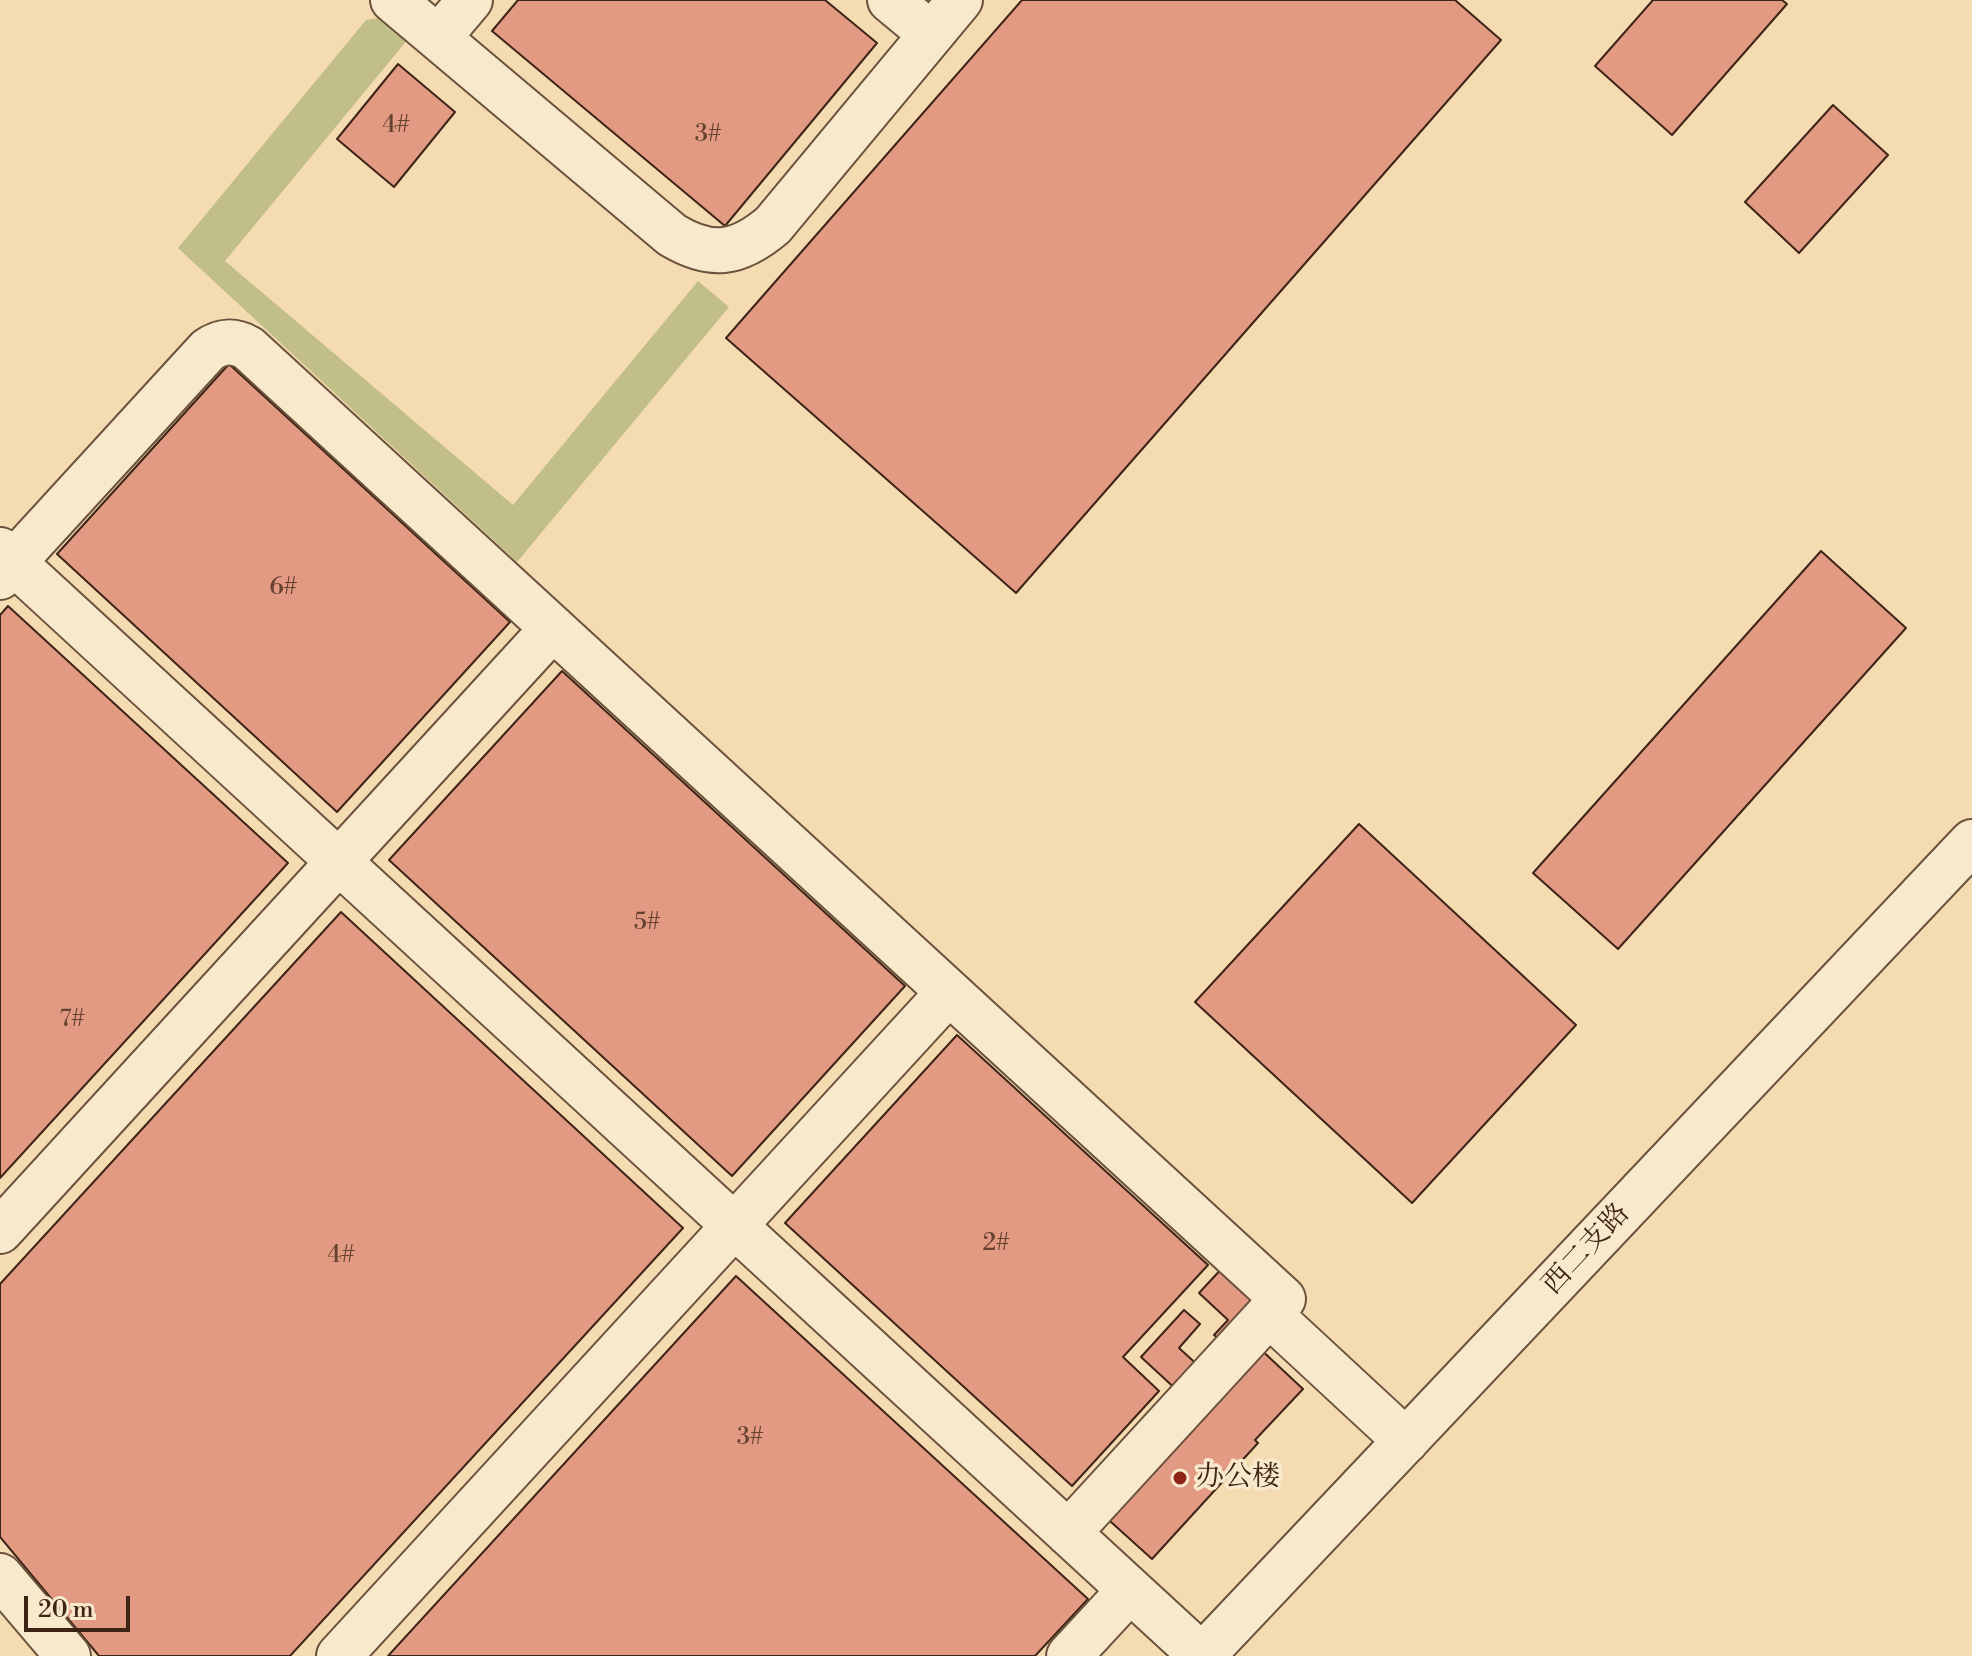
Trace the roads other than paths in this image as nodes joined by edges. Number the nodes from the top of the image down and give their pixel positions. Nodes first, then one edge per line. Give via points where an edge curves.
1 (393, 0) edge
2 (470, 0) edge
3 (890, 0) edge
4 (960, 0) edge
5 (931, 34) junction
6 (438, 38) junction
7 (5, 563) edge
8 (553, 628) junction
9 (1972, 842) edge
10 (339, 862) junction
11 (949, 992) junction
12 (734, 1225) junction
13 (0, 1231) edge
14 (1269, 1314) junction
15 (1406, 1441) junction
16 (1068, 1533) junction
17 (0, 1576) edge
18 (1130, 1590) junction
19 (68, 1656) edge
20 (339, 1656) edge
21 (1069, 1656) edge
22 (1202, 1656) edge

1 - 6 street
2 - 6 street
3 - 5 street
4 - 5 street
5 - 6 street via 773,225 743,246 712,251 672,235
7 - 8 street via 208,350 234,342 248,348
7 - 10 street
8 - 10 street
8 - 11 street
9 - 15 street, 西二支路
10 - 12 street
10 - 13 street
11 - 12 street
11 - 14 street via 1283,1299
12 - 16 street
12 - 20 street
14 - 15 street
14 - 16 street
15 - 22 street, 西二支路
16 - 18 street
17 - 19 street
18 - 21 street
18 - 22 street

